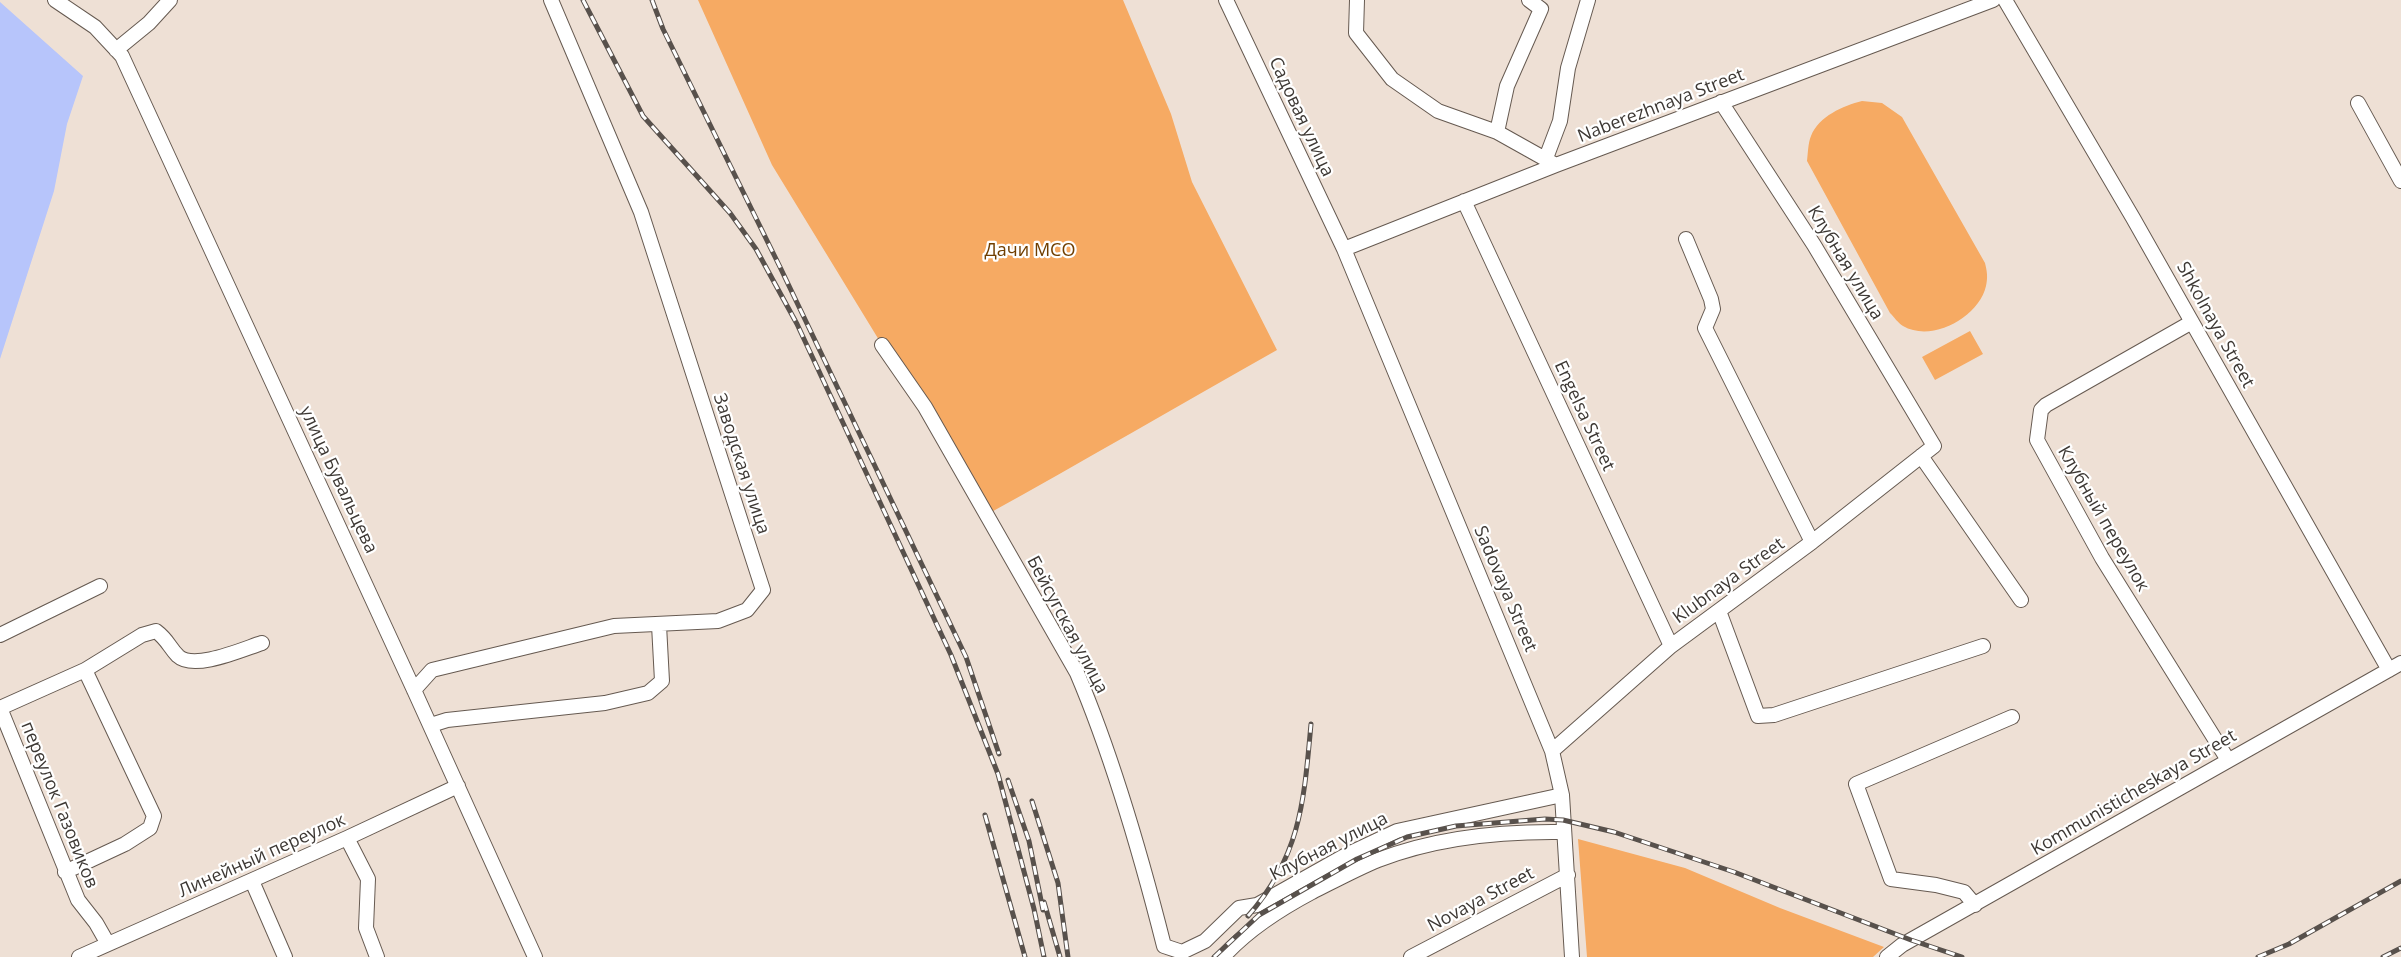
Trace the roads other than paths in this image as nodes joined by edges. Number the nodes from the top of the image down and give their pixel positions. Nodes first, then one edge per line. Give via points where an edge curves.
1 (55, 0) edge
2 (170, 0) edge
3 (551, 0) edge
4 (1226, 0) edge
5 (1357, 0) edge
6 (1528, 0) edge
7 (1588, 0) edge
8 (1993, 0) edge
9 (2005, 0) edge
10 (116, 50) junction
11 (1720, 102) junction
12 (2358, 103) dead end
13 (1497, 132) junction
14 (1551, 161) junction
15 (2401, 181) edge
16 (1464, 201) junction
17 (1686, 239) dead end
18 (1344, 249) junction
19 (2192, 322) junction
20 (882, 345) dead end
21 (1921, 456) junction
22 (1812, 542) junction
23 (100, 586) dead end
24 (2021, 600) dead end
25 (1719, 611) junction
26 (659, 625) junction
27 (0, 635) edge
28 (262, 643) dead end
29 (1671, 646) junction
30 (1983, 646) dead end
31 (2395, 666) edge
32 (85, 670) junction
33 (414, 690) junction
34 (0, 708) edge
35 (2012, 717) dead end
36 (431, 725) junction
37 (1552, 751) junction
38 (2228, 760) junction
39 (458, 786) junction
40 (1562, 795) junction
41 (1564, 832) junction
42 (347, 838) junction
43 (65, 872) junction
44 (1568, 875) junction
45 (252, 881) junction
46 (1975, 905) junction
47 (1164, 946) joint
48 (103, 950) edge
49 (79, 957) edge
50 (285, 957) edge
51 (377, 957) edge
52 (535, 957) edge
53 (1223, 957) edge
54 (1411, 957) edge
55 (1572, 957) edge
56 (1887, 957) edge

1 - 10 street, улица Бувальцева via 95,27
2 - 10 street
3 - 26 street, Заводская улица via 641,212 763,590 747,610 718,621
4 - 18 street, Садовая улица
5 - 13 street via 1356,33 1392,79 1438,111
6 - 13 street via 1541,9 1507,86
7 - 14 street via 1568,68
8 - 11 street, Naberezhnaya Street
9 - 19 street, Shkolnaya Street
10 - 33 street, улица Бувальцева
11 - 14 street, Naberezhnaya Street
11 - 21 street, Клубная улица via 1814,245 1934,446
12 - 15 street
13 - 14 street
14 - 16 street, Naberezhnaya Street
16 - 18 street, Naberezhnaya Street
16 - 29 street, Engelsa Street
17 - 22 street via 1711,299 1713,309 1704,328
18 - 37 street, Sadovaya Street
19 - 31 street, Shkolnaya Street
19 - 38 street, Клубный переулок via 2046,405 2041,410 2037,440 2102,558
20 - 47 street, Бейсугская улица via 925,407 1077,673 1145,869
21 - 22 street, Klubnaya Street
21 - 24 street
22 - 25 street, Klubnaya Street
23 - 27 street
25 - 29 street, Klubnaya Street
25 - 30 street via 1758,716 1773,715
26 - 33 street, Заводская улица via 614,626 432,670
26 - 36 street via 662,681 648,693 605,703
28 - 32 street, переулок Газовиков via 189,662 156,632 142,635
29 - 37 street, Klubnaya Street
31 - 38 street, Kommunisticheskaya Street
32 - 34 street, переулок Газовиков
32 - 43 street via 154,816 150,828 125,844
33 - 36 street, улица Бувальцева
34 - 43 street, переулок Газовиков
35 - 46 street via 1856,784 1891,879 1964,892
36 - 39 street, улица Бувальцева
37 - 40 street, Sadovaya Street
38 - 46 street, Kommunisticheskaya Street
39 - 42 street, Линейный переулок
39 - 52 street, улица Бувальцева
40 - 41 street, Sadovaya Street
40 - 47 street, Клубная улица via 1397,831 1257,905 1239,908 1205,941 1182,952
41 - 44 street, Sadovaya Street
41 - 53 street via 1486,834 1428,844 1378,860 1278,910
42 - 45 street, Линейный переулок
42 - 51 street via 368,879 366,928
43 - 48 street, переулок Газовиков via 78,900 96,923
44 - 54 street, Novaya Street
44 - 55 street, Sadovaya Street
45 - 48 street, Линейный переулок
45 - 50 street
46 - 56 street, Kommunisticheskaya Street
48 - 49 street, Линейный переулок

